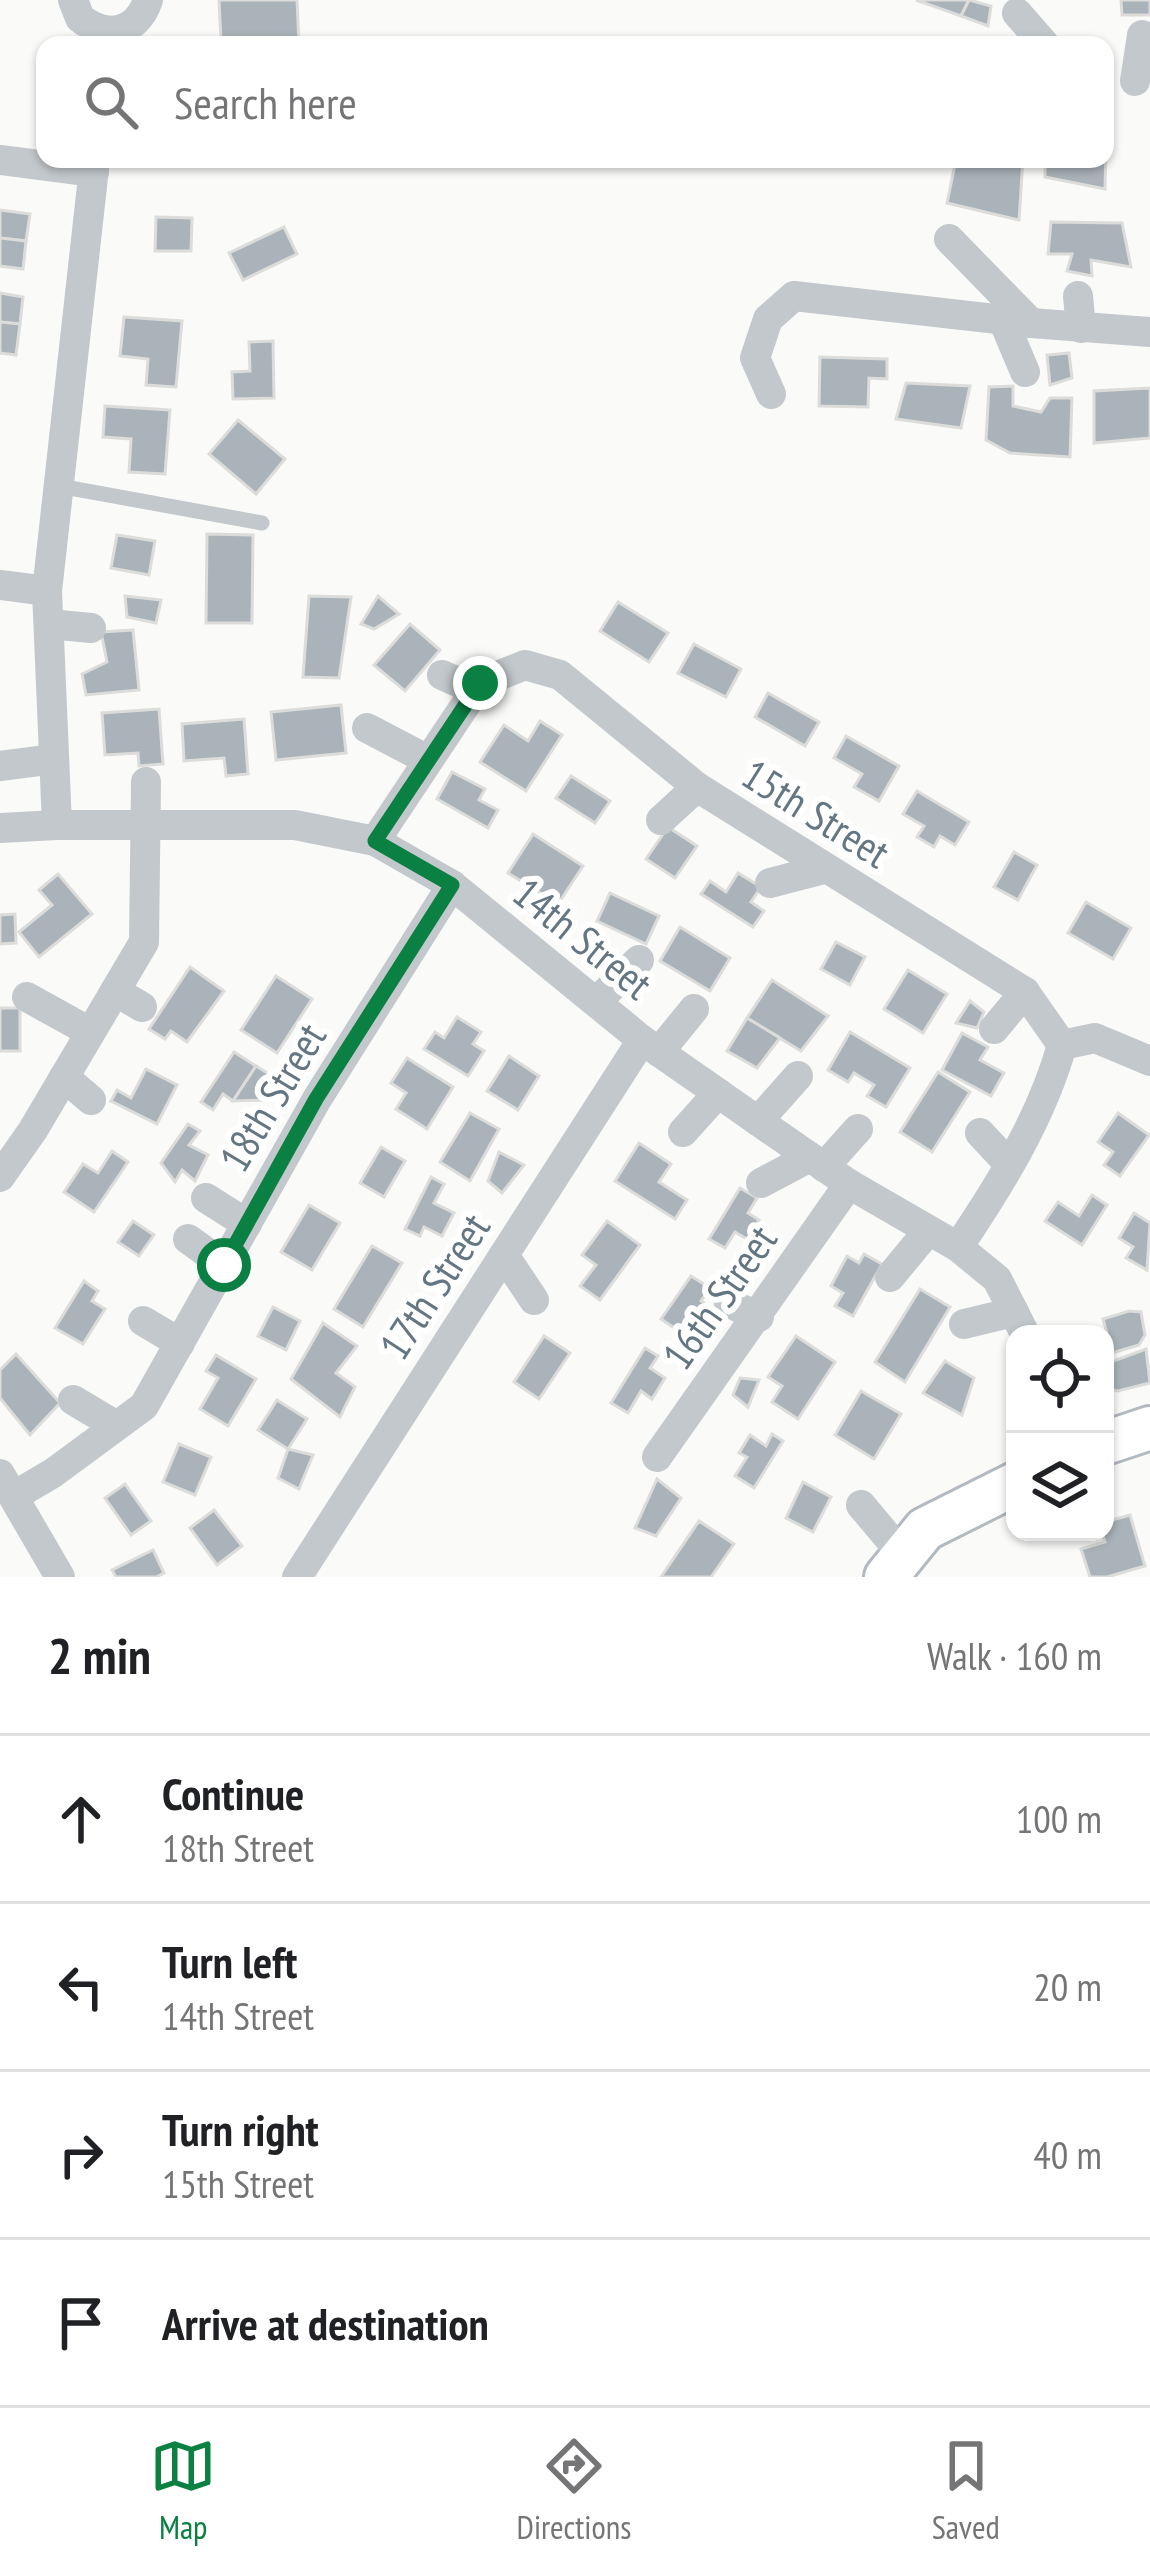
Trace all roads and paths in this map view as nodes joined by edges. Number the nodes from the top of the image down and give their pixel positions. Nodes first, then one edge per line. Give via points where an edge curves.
1 (73, 0) edge
2 (148, 0) edge
3 (1017, 13) dead end
4 (1142, 35) dead end
5 (104, 36) edge
6 (113, 36) edge
7 (1037, 36) edge
8 (1130, 82) edge
9 (0, 160) edge
10 (36, 162) edge
11 (94, 168) edge
12 (949, 239) dead end
13 (1078, 296) dead end
14 (1017, 322) junction
15 (1082, 328) junction
16 (1150, 332) edge
17 (1025, 372) dead end
18 (771, 394) dead end
19 (59, 486) junction
20 (262, 524) dead end
21 (0, 585) edge
22 (47, 591) junction
23 (49, 624) junction
24 (91, 628) dead end
25 (442, 675) dead end
26 (476, 690) junction
27 (367, 728) dead end
28 (54, 759) junction
29 (428, 760) junction
30 (0, 766) edge
31 (146, 782) dead end
32 (697, 788) junction
33 (661, 820) dead end
34 (56, 825) junction
35 (146, 825) junction
36 (0, 828) edge
37 (375, 841) junction
38 (824, 868) junction
39 (770, 883) dead end
40 (452, 885) junction
41 (639, 960) dead end
42 (1024, 992) junction
43 (27, 997) dead end
44 (596, 1002) junction
45 (694, 1009) dead end
46 (994, 1029) dead end
47 (91, 1033) junction
48 (1062, 1045) junction
49 (651, 1046) junction
50 (1150, 1061) edge
51 (798, 1076) dead end
52 (64, 1077) junction
53 (718, 1093) junction
54 (92, 1100) dead end
55 (758, 1121) junction
56 (857, 1129) dead end
57 (683, 1132) dead end
58 (980, 1133) dead end
59 (4, 1163) edge
60 (1008, 1163) junction
61 (828, 1169) junction
62 (761, 1183) dead end
63 (206, 1198) dead end
64 (247, 1224) junction
65 (928, 1231) junction
66 (188, 1239) dead end
67 (958, 1247) junction
68 (504, 1255) junction
69 (224, 1265) junction
70 (890, 1277) dead end
71 (534, 1300) dead end
72 (729, 1303) dead end
73 (759, 1317) junction
74 (143, 1322) dead end
75 (1020, 1323) edge
76 (964, 1324) dead end
77 (179, 1343) junction
78 (73, 1400) dead end
79 (115, 1425) junction
80 (1150, 1428) edge
81 (664, 1435) dead end
82 (1114, 1440) edge
83 (7, 1485) edge
84 (1006, 1488) edge
85 (861, 1505) dead end
86 (895, 1566) edge
87 (60, 1577) edge
88 (297, 1577) edge

1 - 5 street via 80,18
2 - 6 street via 137,22
3 - 7 street
4 - 8 street
9 - 10 street
11 - 19 street
12 - 14 street
13 - 15 street
14 - 15 street
14 - 17 street
14 - 18 street via 794,296 768,320 755,358
15 - 16 street
19 - 20 lane
19 - 22 street
21 - 22 street
22 - 23 street
23 - 24 street
23 - 28 street
25 - 26 street
26 - 29 street
26 - 32 street, 15th Street via 525,665 560,676
27 - 29 street
28 - 30 street
28 - 34 street
29 - 37 street
31 - 35 street
32 - 33 street
32 - 38 street, 15th Street
34 - 35 street, 14th Street
34 - 36 street, 14th Street
35 - 37 street, 14th Street via 296,825
35 - 47 street via 144,942 128,999
37 - 40 street, 14th Street
38 - 39 street
38 - 42 street, 15th Street
40 - 44 street, 14th Street via 531,934
40 - 64 street, 18th Street via 294,1112
41 - 44 street
42 - 46 street
42 - 48 street, 15th Street
43 - 47 street
44 - 49 street, 14th Street
45 - 49 street, 17th Street
47 - 52 street
48 - 50 street via 1095,1038
48 - 60 street via 1050,1088
49 - 53 street, 14th Street
49 - 68 street, 17th Street
51 - 55 street
52 - 54 street
52 - 59 street
53 - 55 street, 14th Street
53 - 57 street
55 - 61 street, 14th Street
56 - 61 street
58 - 60 street
60 - 67 street
61 - 62 street
61 - 65 street, 14th Street
61 - 73 street, 16th Street
63 - 64 street
64 - 69 street, 18th Street
65 - 67 street, 14th Street
65 - 70 street
66 - 69 street
67 - 75 street, 14th Street via 997,1280
68 - 71 street
68 - 88 street, 17th Street
69 - 77 street, 18th Street
72 - 73 street
73 - 81 street, 16th Street
74 - 77 street
75 - 76 street
77 - 79 street, 18th Street via 144,1406
78 - 79 street
79 - 83 street, 18th Street via 53,1473
80 - 82 street
83 - 87 street
84 - 86 street via 925,1529
85 - 86 street

